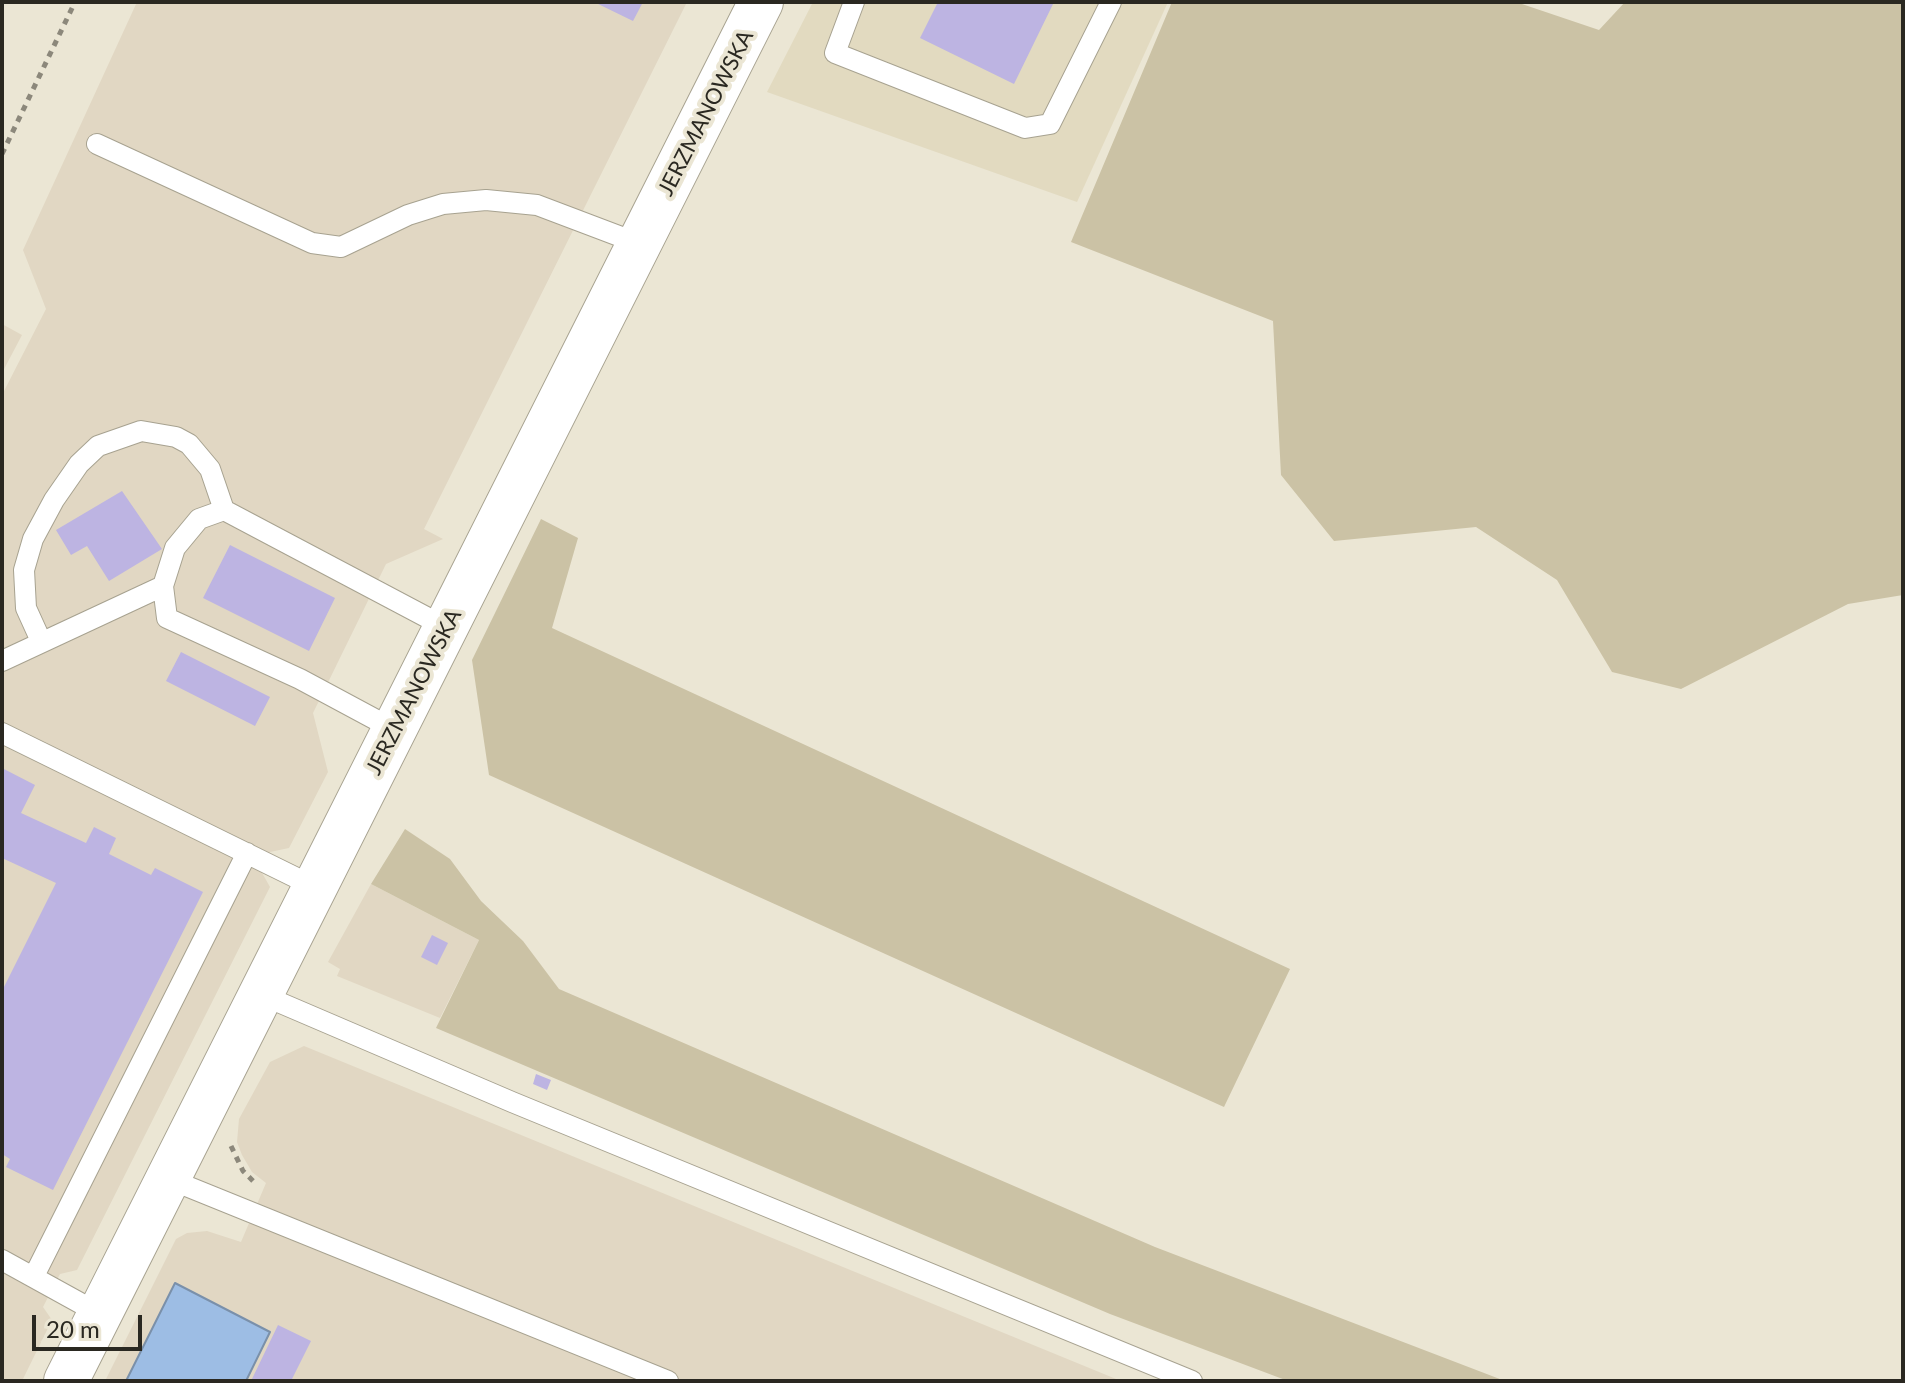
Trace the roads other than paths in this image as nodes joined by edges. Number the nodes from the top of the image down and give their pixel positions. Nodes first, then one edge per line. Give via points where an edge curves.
1 (761, 2) edge
2 (854, 2) edge
3 (1111, 2) edge
4 (97, 144) dead end
5 (640, 244) junction
6 (224, 510) junction
7 (163, 586) junction
8 (447, 628) junction
9 (41, 641) junction
10 (2, 661) edge
11 (395, 730) junction
12 (2, 733) edge
13 (247, 853) junction
14 (315, 887) junction
15 (262, 995) junction
16 (169, 1179) junction
17 (2, 1260) edge
18 (34, 1276) junction
19 (100, 1314) junction
20 (66, 1381) edge
21 (668, 1381) edge
22 (1192, 1381) edge

1 - 5 street, JERZMANOWSKA
2 - 3 lane via 835,53 1025,128 1050,124
4 - 5 lane via 312,243 341,247 408,215 443,204 486,200 537,205
5 - 8 street, JERZMANOWSKA
6 - 7 lane via 199,519 183,538
6 - 8 lane
6 - 9 lane via 210,469 176,437 141,431 98,446 79,464 33,539 23,598
7 - 9 lane
7 - 11 lane via 167,618
8 - 11 street, JERZMANOWSKA
9 - 10 lane
11 - 14 street, JERZMANOWSKA
12 - 13 lane
13 - 14 lane
13 - 18 lane
14 - 15 street, JERZMANOWSKA
15 - 16 street, JERZMANOWSKA
15 - 22 lane
16 - 19 street, JERZMANOWSKA
16 - 21 lane
17 - 18 lane
18 - 19 lane
19 - 20 street, JERZMANOWSKA

